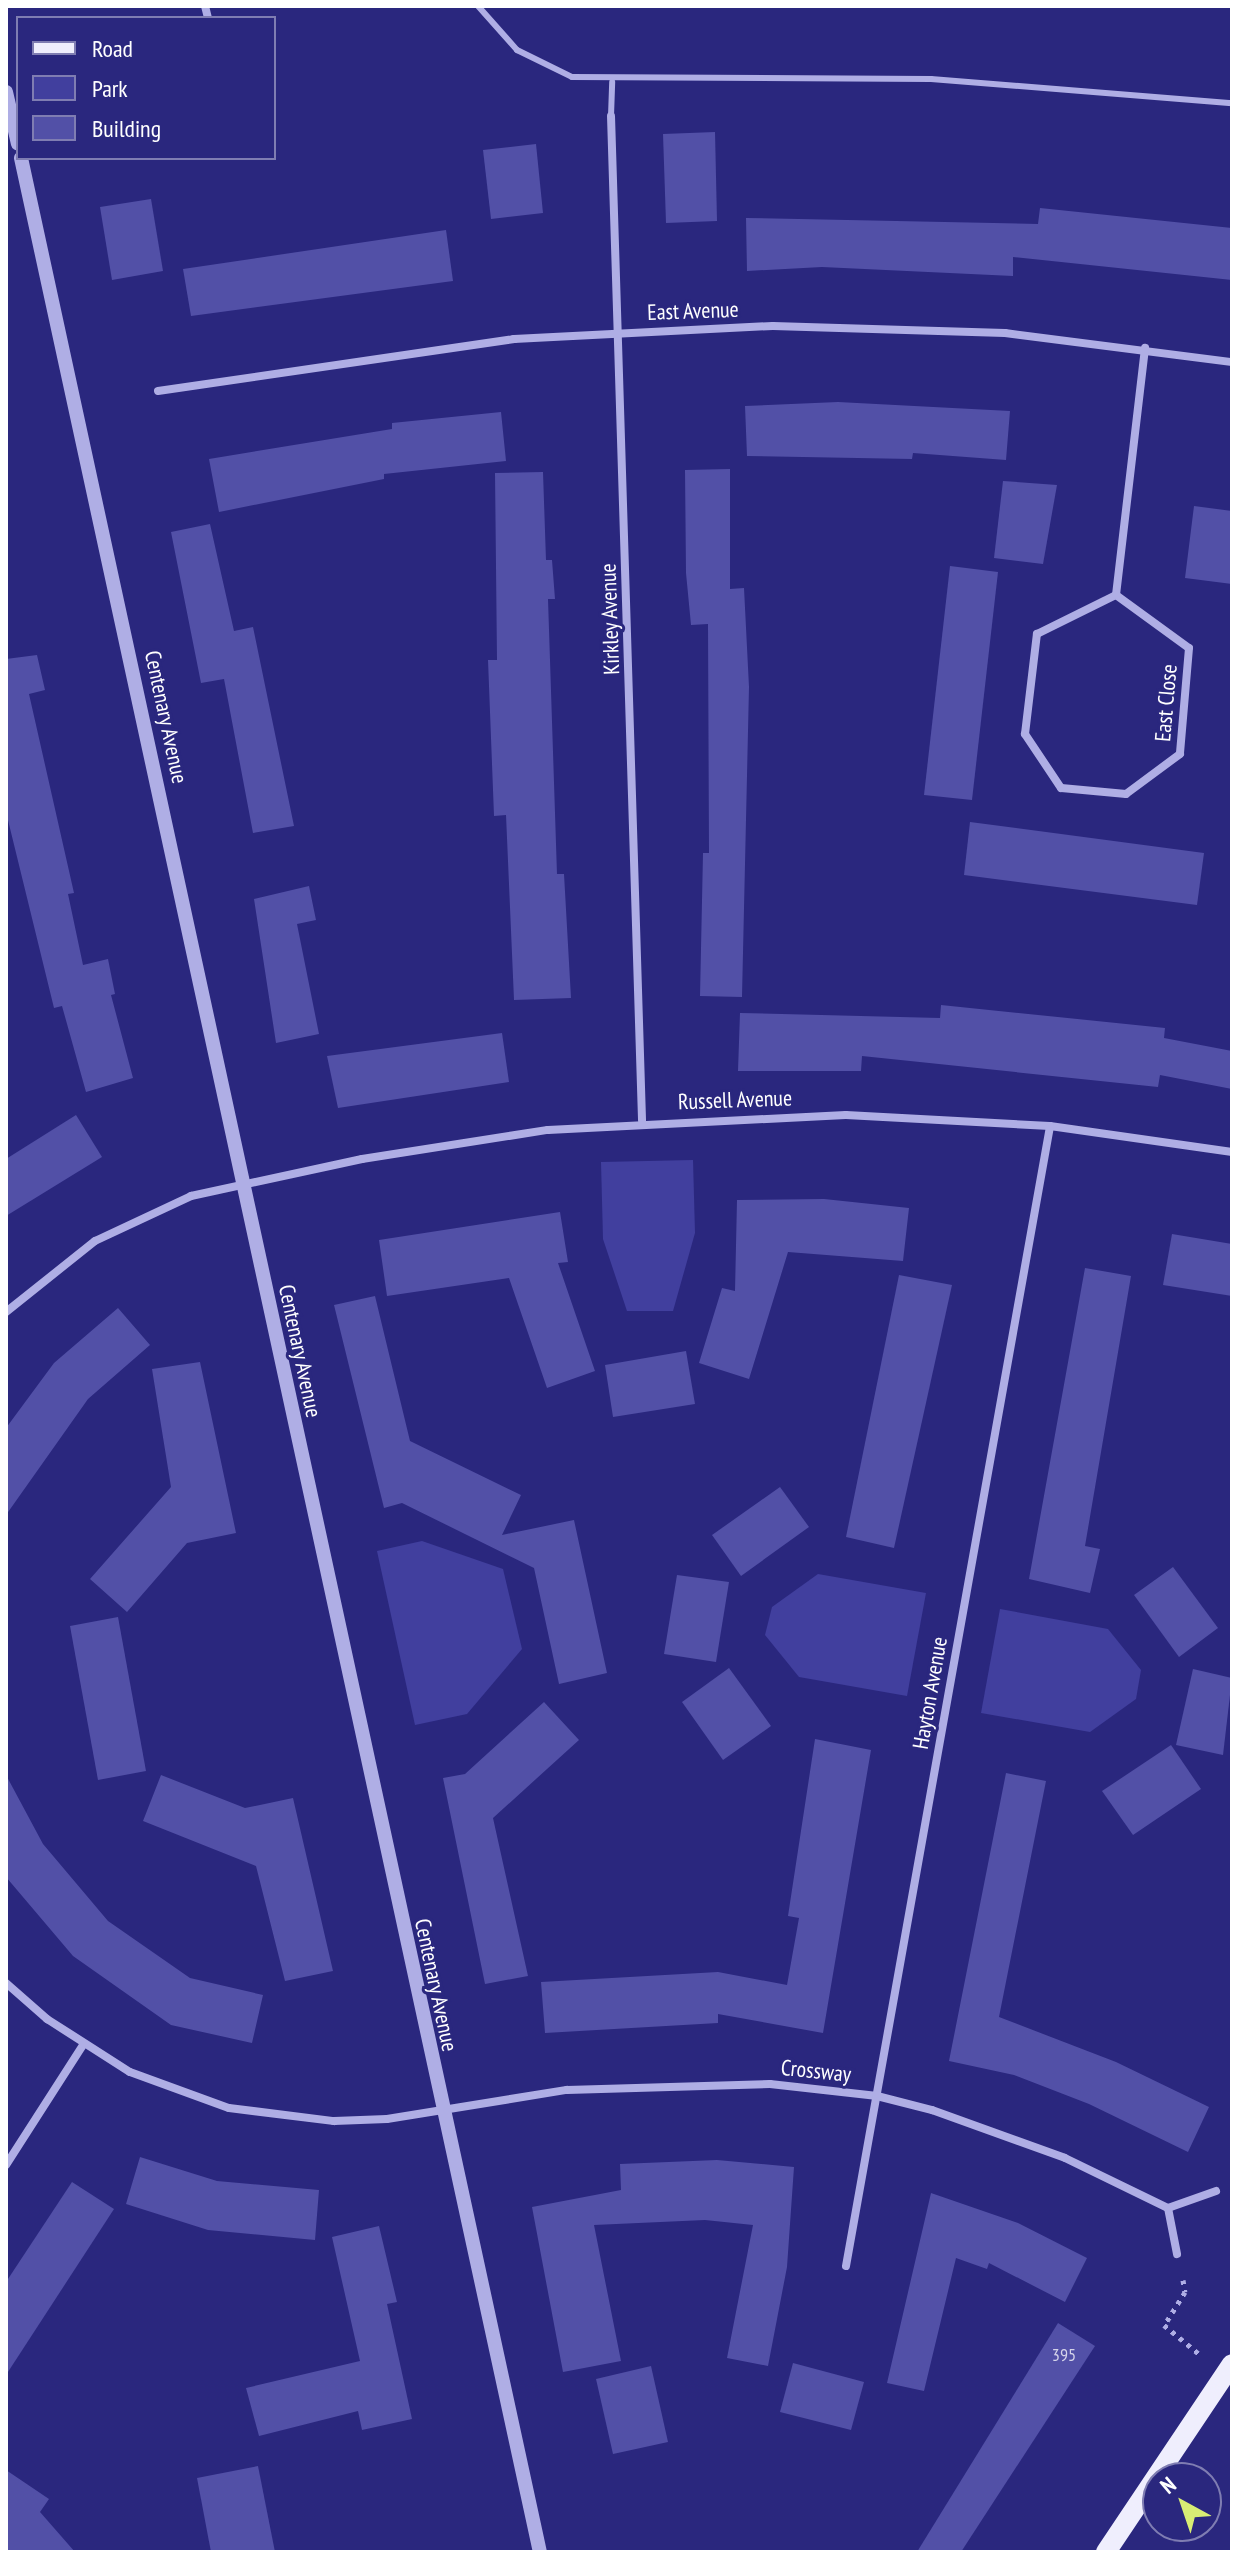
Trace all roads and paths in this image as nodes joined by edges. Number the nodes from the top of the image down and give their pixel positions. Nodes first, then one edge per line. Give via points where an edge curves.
1 (478, 6) edge
2 (612, 82) junction
3 (6, 92) edge
4 (1232, 103) edge
5 (611, 116) joint
6 (16, 135) edge
7 (21, 160) edge
8 (620, 332) junction
9 (1145, 348) junction
10 (1232, 362) edge
11 (158, 391) dead end
12 (1116, 595) junction
13 (642, 1121) junction
14 (1050, 1126) junction
15 (1232, 1152) edge
16 (241, 1182) junction
17 (6, 1312) edge
18 (6, 1983) edge
19 (83, 2045) junction
20 (877, 2096) junction
21 (440, 2111) junction
22 (6, 2165) edge
23 (1216, 2191) dead end
24 (1168, 2208) junction
25 (1177, 2254) joint
26 (846, 2266) dead end
27 (1229, 2369) edge
28 (540, 2552) edge
29 (1106, 2552) edge

1 - 2 lane via 496,33 543,66
2 - 4 lane via 931,79
2 - 5 lane
3 - 6 street
5 - 8 street, Kirkley Avenue
7 - 16 street, Centenary Avenue
8 - 9 street, East Avenue via 789,326 1005,333
8 - 11 street, East Avenue via 514,339
8 - 13 street, Kirkley Avenue
9 - 10 street, East Avenue
9 - 12 street
12 - 12 street, East Close via 1189,648 1180,754 1126,794 1061,788 1025,734 1037,634
13 - 14 street, Russell Avenue via 846,1115
13 - 16 street, Russell Avenue via 455,1143
14 - 15 street, Russell Avenue
14 - 20 street, Hayton Avenue
16 - 17 street, Russell Avenue via 191,1196 95,1241
16 - 21 street, Centenary Avenue
18 - 19 street, Crossway
19 - 21 street, Crossway via 166,2088 229,2108 334,2121
19 - 22 street
20 - 21 street, Crossway via 770,2084 656,2084 567,2090
20 - 24 street, Crossway via 1016,2138
20 - 26 street, Hayton Avenue
21 - 28 street, Centenary Avenue
23 - 24 street
24 - 25 street
25 - 27 path via 1185,2292 1164,2325
27 - 29 main road

